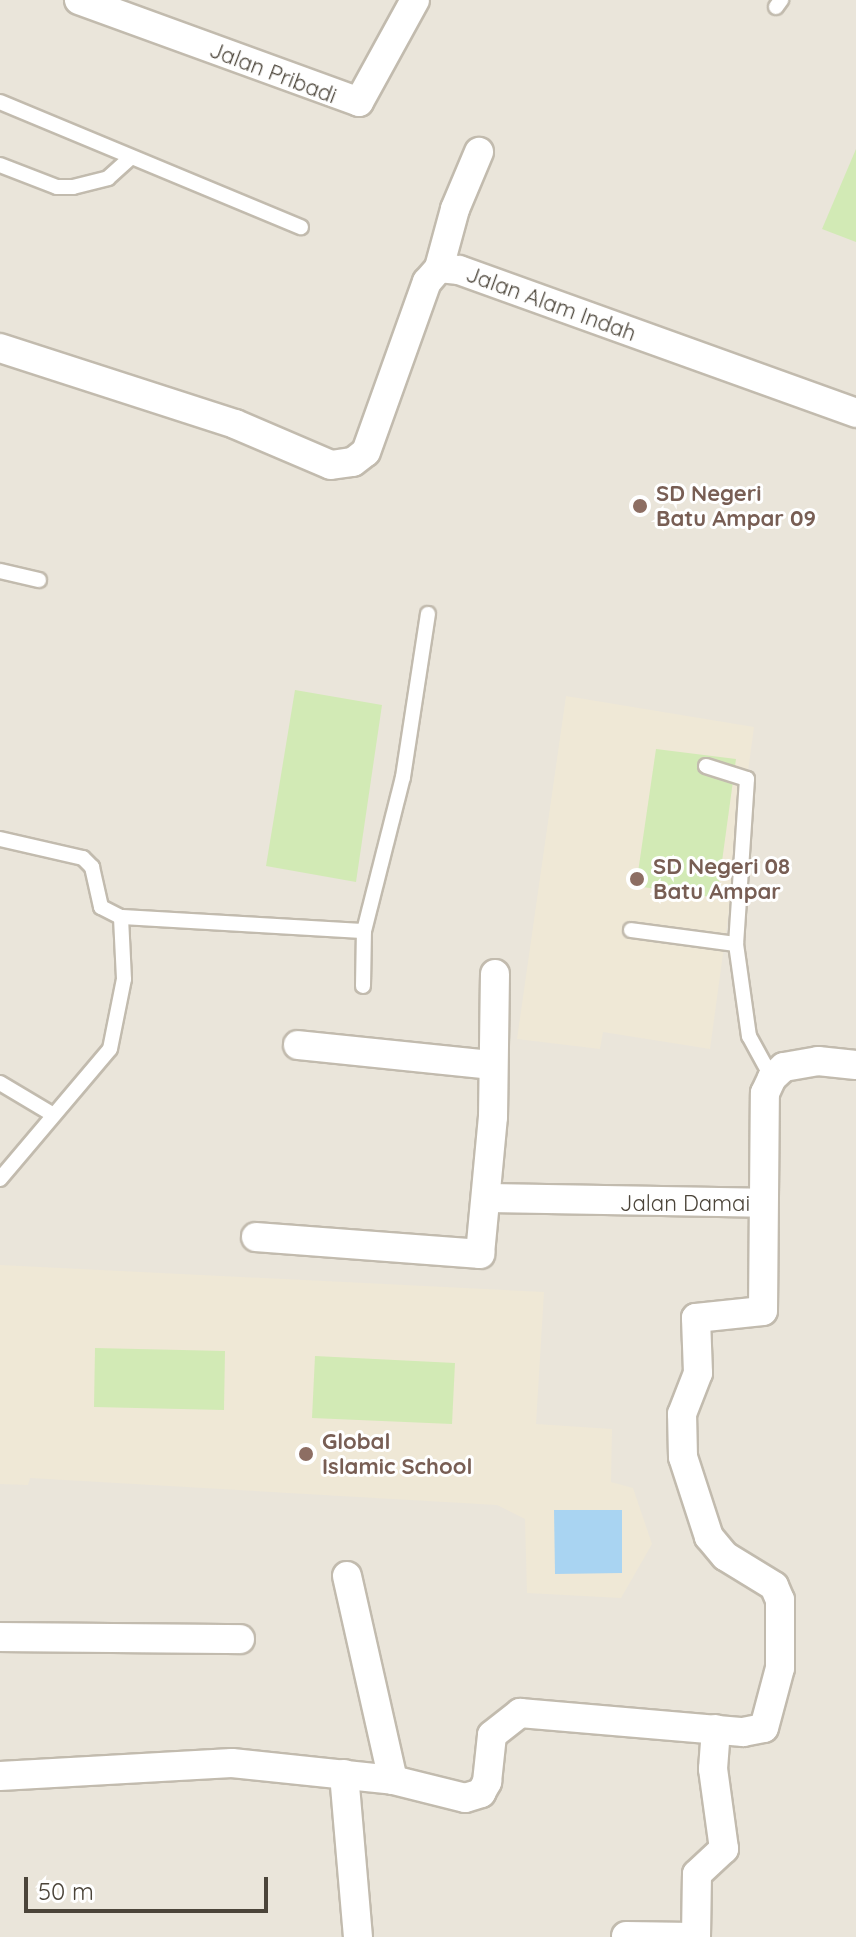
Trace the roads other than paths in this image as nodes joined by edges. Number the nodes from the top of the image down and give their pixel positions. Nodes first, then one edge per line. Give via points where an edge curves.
1 (79, 0) edge
2 (415, 0) edge
3 (0, 102) edge
4 (479, 152) dead end
5 (131, 157) junction
6 (0, 165) edge
7 (301, 227) dead end
8 (439, 268) junction
9 (0, 348) edge
10 (856, 413) edge
11 (0, 571) edge
12 (39, 580) dead end
13 (428, 614) dead end
14 (706, 766) dead end
15 (0, 839) edge
16 (121, 917) junction
17 (631, 930) dead end
18 (364, 931) junction
19 (736, 944) junction
20 (495, 974) dead end
21 (363, 986) dead end
22 (298, 1045) dead end
23 (491, 1065) junction
24 (856, 1065) edge
25 (772, 1078) junction
26 (0, 1083) edge
27 (52, 1114) junction
28 (0, 1179) edge
29 (489, 1198) junction
30 (762, 1203) junction
31 (256, 1237) dead end
32 (347, 1576) dead end
33 (0, 1637) edge
34 (240, 1639) dead end
35 (716, 1729) junction
36 (344, 1774) junction
37 (0, 1776) edge
38 (393, 1780) junction
39 (626, 1936) edge
40 (358, 1937) edge
41 (694, 1937) edge

1 - 2 street, Jalan Pribadi via 359,102
3 - 5 lane
4 - 8 street via 455,209
5 - 6 lane via 108,178 73,187 57,187
5 - 7 lane
8 - 9 street, Jalan Alam Indah via 427,282 366,452 353,462 331,465 235,424
8 - 10 street, Jalan Alam Indah via 459,270
11 - 12 lane
13 - 18 lane via 403,777
14 - 19 lane via 747,779
15 - 16 lane via 83,858 92,867 101,907
16 - 18 lane
16 - 27 lane via 124,979 110,1049
17 - 19 lane
18 - 21 lane
19 - 25 lane via 749,1036
20 - 23 street
22 - 23 street
23 - 29 street
24 - 25 street via 818,1061 784,1067
25 - 30 street, Jalan Damai via 765,1093
26 - 27 lane
27 - 28 lane
29 - 30 street, Jalan Damai
29 - 31 street via 484,1249 474,1255
30 - 35 street via 763,1311 696,1318 698,1373 682,1414 683,1457 709,1537 725,1556 774,1586 780,1600 780,1668 764,1728
32 - 38 street
33 - 34 street
35 - 38 street via 520,1713 492,1735 481,1793 446,1796
35 - 41 street via 713,1769 724,1849 697,1874
36 - 37 street via 232,1763
36 - 38 street
36 - 40 street
39 - 41 street

